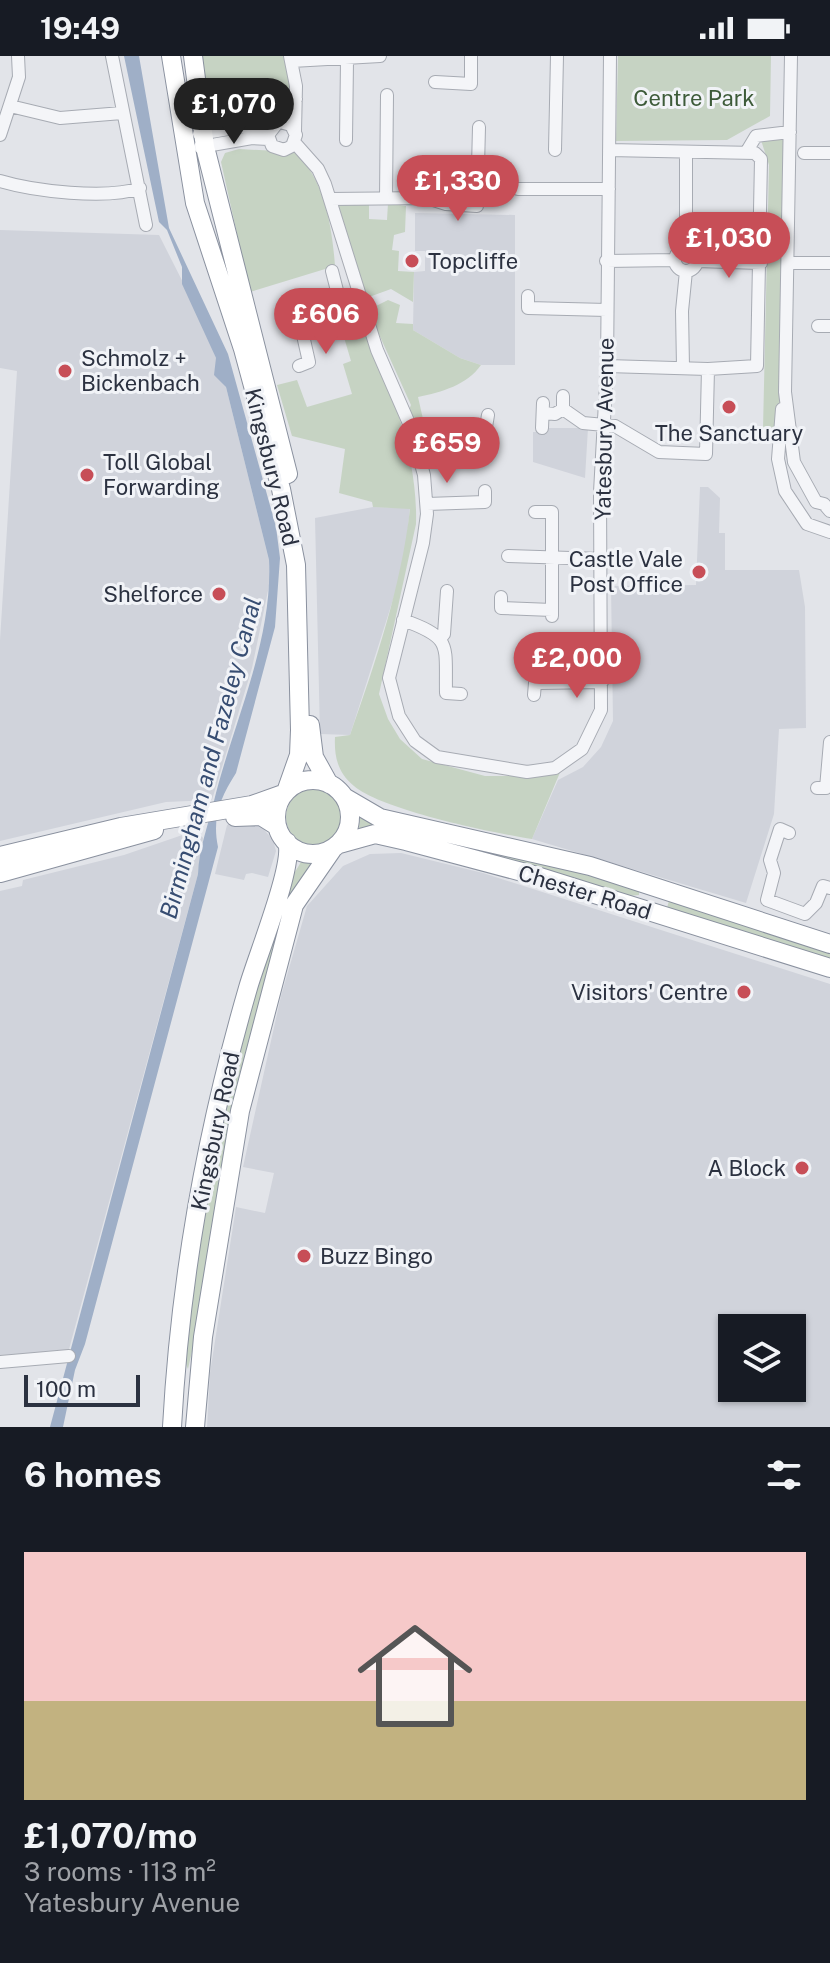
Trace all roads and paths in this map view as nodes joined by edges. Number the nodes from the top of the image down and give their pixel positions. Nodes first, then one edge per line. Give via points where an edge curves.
1 (112, 56) edge
2 (171, 56) edge
3 (193, 56) edge
4 (471, 56) edge
5 (557, 56) edge
6 (610, 56) edge
7 (791, 56) edge
8 (23, 57) edge
9 (380, 57) edge
10 (291, 58) edge
11 (395, 58) dead end
12 (347, 61) junction
13 (435, 82) dead end
14 (387, 95) dead end
15 (296, 99) junction
16 (10, 106) junction
17 (122, 113) junction
18 (479, 127) dead end
19 (273, 130) junction
20 (790, 132) junction
21 (0, 135) edge
22 (295, 137) junction
23 (192, 139) junction
24 (346, 140) dead end
25 (810, 149) dead end
26 (555, 150) dead end
27 (609, 150) junction
28 (747, 151) junction
29 (686, 152) junction
30 (830, 153) edge
31 (0, 181) edge
32 (427, 184) dead end
33 (524, 185) dead end
34 (140, 188) junction
35 (609, 189) junction
36 (386, 198) junction
37 (427, 198) junction
38 (330, 199) junction
39 (146, 225) dead end
40 (686, 249) junction
41 (675, 260) junction
42 (606, 261) junction
43 (697, 261) junction
44 (761, 263) junction
45 (789, 263) junction
46 (830, 263) edge
47 (332, 271) dead end
48 (686, 271) junction
49 (528, 296) dead end
50 (365, 310) junction
51 (607, 310) junction
52 (344, 318) junction
53 (299, 366) dead end
54 (607, 366) junction
55 (683, 367) junction
56 (708, 369) junction
57 (785, 392) junction
58 (488, 415) dead end
59 (603, 424) junction
60 (411, 428) junction
61 (542, 428) dead end
62 (485, 491) dead end
63 (816, 502) junction
64 (427, 504) junction
65 (830, 511) edge
66 (535, 512) dead end
67 (804, 518) junction
68 (827, 527) edge
69 (508, 556) dead end
70 (554, 556) junction
71 (602, 559) junction
72 (447, 591) dead end
73 (501, 597) dead end
74 (403, 620) junction
75 (440, 639) junction
76 (602, 682) junction
77 (461, 694) dead end
78 (534, 695) dead end
79 (830, 742) edge
80 (311, 743) junction
81 (329, 784) junction
82 (824, 788) edge
83 (285, 792) junction
84 (344, 797) junction
85 (217, 815) junction
86 (277, 826) junction
87 (411, 833) junction
88 (789, 833) dead end
89 (287, 842) junction
90 (335, 847) junction
91 (0, 856) edge
92 (0, 873) edge
93 (647, 884) junction
94 (830, 888) edge
95 (301, 892) junction
96 (719, 932) junction
97 (830, 944) edge
98 (830, 968) edge
99 (203, 1337) junction
100 (69, 1356) dead end
101 (0, 1362) edge
102 (174, 1387) junction
103 (196, 1405) junction
104 (173, 1427) edge
105 (195, 1427) edge

1 - 17 street
2 - 23 highway, Kingsbury Road
3 - 23 highway, Kingsbury Road
4 - 13 street via 471,84
5 - 26 street
6 - 27 street, Yatesbury Avenue
7 - 20 street
8 - 16 street
9 - 11 street
9 - 12 street
10 - 12 street
10 - 15 street
12 - 24 street
14 - 36 street
15 - 19 street
15 - 22 street
16 - 17 street via 60,118
16 - 21 street
17 - 34 street
18 - 37 street via 473,150 477,206
19 - 22 street, Yatesbury Avenue via 291,125
19 - 22 street via 280,150
19 - 23 street via 262,125
20 - 28 street via 756,136
20 - 45 street
22 - 38 street, Yatesbury Avenue via 318,169
23 - 80 highway, Kingsbury Road via 304,548 310,601
23 - 83 highway, Kingsbury Road via 195,203 243,349 296,565 299,755
25 - 30 street
27 - 29 street
27 - 35 street, Yatesbury Avenue
28 - 29 street
28 - 44 street via 761,159
29 - 40 street
31 - 34 street via 115,194
32 - 37 street
33 - 35 street
34 - 39 street
35 - 42 street, Yatesbury Avenue
36 - 37 street
36 - 38 street
38 - 50 street, Yatesbury Avenue
40 - 41 street
40 - 43 street
41 - 42 street
41 - 48 street
42 - 51 street, Yatesbury Avenue
43 - 44 street
43 - 48 street
44 - 56 street via 762,370
45 - 46 street
45 - 57 street
47 - 52 street
48 - 55 street
49 - 51 street via 528,308
50 - 52 street
50 - 60 street, Yatesbury Avenue
51 - 54 street, Yatesbury Avenue
52 - 53 street via 301,327 309,362
54 - 55 street
54 - 59 street, Yatesbury Avenue
55 - 56 street
56 - 59 street via 706,454 659,452
57 - 63 street via 794,462
57 - 67 street via 779,473
58 - 60 street via 486,427
59 - 61 street via 583,423 563,399 555,414 543,408
59 - 71 street, Yatesbury Avenue
60 - 64 street, Yatesbury Avenue
62 - 64 street via 485,502
63 - 65 street
63 - 67 street
64 - 74 street, Yatesbury Avenue
66 - 70 street via 552,512
67 - 68 street via 810,527
69 - 70 street
70 - 71 street
70 - 73 street via 552,613 501,608
71 - 76 street, Yatesbury Avenue
72 - 75 street
74 - 75 street via 436,632
74 - 76 street, Yatesbury Avenue via 391,687 415,741 437,757 527,772 555,768 588,739 601,710
75 - 77 street via 445,647 446,693
76 - 78 street via 535,683
79 - 82 street
80 - 81 highway, Kingsbury Road
80 - 87 highway via 346,789
81 - 83 highway via 310,780
81 - 84 highway
83 - 85 highway
83 - 86 highway
84 - 87 highway, Chester Road
84 - 90 highway via 350,825
85 - 86 highway via 261,816
85 - 91 highway via 121,827
85 - 92 highway
86 - 89 highway
87 - 90 highway, Chester Road via 375,834
87 - 93 highway, Chester Road via 509,845
87 - 95 highway via 363,844
87 - 96 highway, Chester Road
88 - 94 street via 780,829 770,860 774,873 767,900 805,914 823,886
89 - 90 highway via 303,852
89 - 102 highway, Kingsbury Road via 287,872 224,1082 193,1240
90 - 95 highway, Kingsbury Road
93 - 96 highway via 654,905
93 - 97 highway, Chester Road
95 - 99 highway, Kingsbury Road via 240,1111
96 - 98 highway, Chester Road
99 - 102 highway via 190,1378
99 - 103 highway, Kingsbury Road
100 - 101 street
102 - 104 highway, Kingsbury Road
103 - 104 highway via 180,1402
103 - 105 highway, Kingsbury Road

